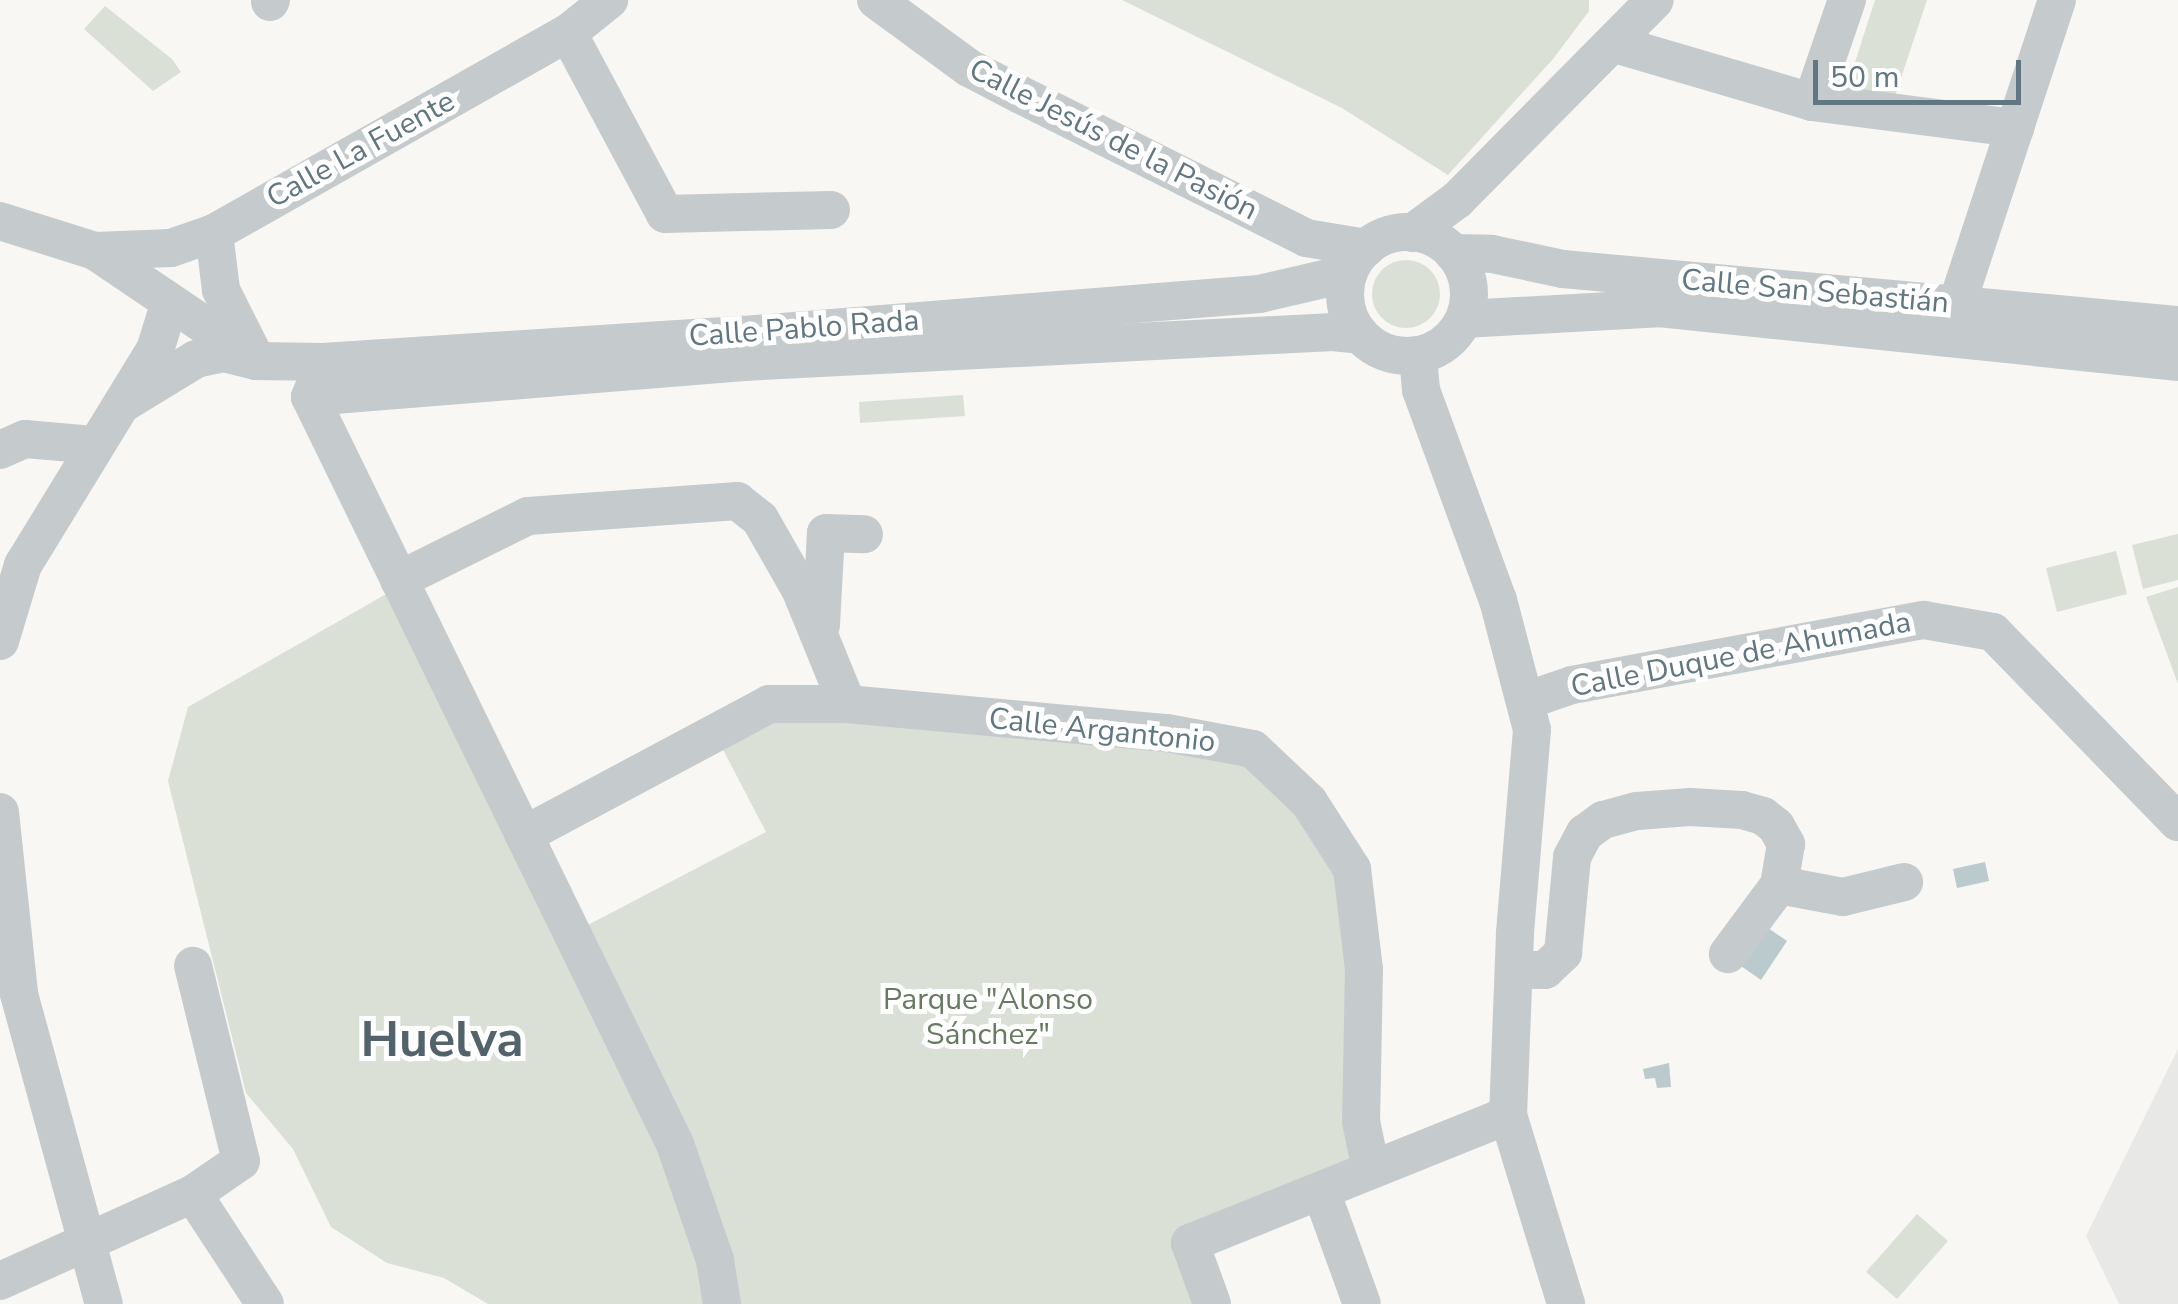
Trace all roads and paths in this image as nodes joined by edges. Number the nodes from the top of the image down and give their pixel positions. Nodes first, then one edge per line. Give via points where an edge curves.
1 (609, 0) edge
2 (876, 0) edge
3 (1655, 0) edge
4 (1847, 0) edge
5 (2057, 0) edge
6 (568, 33) junction
7 (1615, 44) junction
8 (1812, 102) junction
9 (2016, 128) junction
10 (1457, 200) junction
11 (831, 210) dead end
12 (0, 221) edge
13 (1412, 232) junction
14 (214, 233) junction
15 (95, 251) junction
16 (1454, 253) junction
17 (1492, 254) junction
18 (1357, 260) junction
19 (170, 302) junction
20 (1957, 304) junction
21 (1464, 319) junction
22 (2178, 326) edge
23 (1360, 335) junction
24 (743, 348) junction
25 (1418, 356) junction
26 (256, 361) junction
27 (2178, 362) edge
28 (316, 380) junction
29 (124, 403) junction
30 (93, 445) junction
31 (0, 450) edge
32 (760, 519) junction
33 (826, 534) junction
34 (864, 534) dead end
35 (399, 580) junction
36 (820, 638) junction
37 (0, 641) edge
38 (1524, 701) junction
39 (847, 704) junction
40 (0, 812) edge
41 (2178, 822) edge
42 (524, 835) junction
43 (1904, 882) dead end
44 (1779, 885) junction
45 (1515, 952) junction
46 (1728, 954) dead end
47 (193, 966) dead end
48 (9, 999) edge
49 (1508, 1115) junction
50 (1372, 1170) junction
51 (1322, 1191) junction
52 (193, 1194) junction
53 (85, 1242) junction
54 (0, 1281) edge
55 (104, 1304) edge
56 (265, 1304) edge
57 (722, 1304) edge
58 (1212, 1304) edge
59 (1362, 1304) edge
60 (1566, 1304) edge

1 - 6 street, Calle La Fuente
2 - 18 street, Calle Jesús de la Pasión via 969,68
3 - 7 street
4 - 8 street
5 - 9 street
6 - 11 street via 665,214
6 - 14 street, Calle La Fuente
7 - 8 street
7 - 10 street
8 - 9 street
9 - 20 street
10 - 13 street
10 - 17 street
12 - 15 street
13 - 16 street
13 - 18 street via 1395,234
14 - 15 street, Calle La Fuente via 172,248
14 - 26 street via 222,290
15 - 19 street
16 - 17 street, Calle San Sebastián
16 - 21 street via 1469,284
17 - 20 street, Calle San Sebastián via 1549,268
18 - 23 street via 1346,305
18 - 24 street, Calle Pablo Rada via 1258,294
19 - 26 street
19 - 29 street via 155,350
20 - 22 street, Calle San Sebastián
21 - 25 street via 1446,343
21 - 27 street, Calle San Sebastián via 1659,308
23 - 24 street, Calle Pablo Rada
23 - 25 street via 1386,353
24 - 28 street, Calle Pablo Rada
25 - 38 street via 1422,390 1498,600
26 - 28 street
26 - 29 street via 224,353 196,359
28 - 35 street
29 - 30 street
30 - 31 street via 25,438
30 - 37 street via 23,565
32 - 33 street
32 - 35 street via 736,501 528,516
32 - 36 street
33 - 34 street
33 - 36 street
35 - 42 street
36 - 39 street
38 - 41 street, Calle Duque de Ahumada via 1572,685 1924,620 1992,632
38 - 45 street via 1532,730
39 - 42 street, Calle Argantonio via 769,704
39 - 50 street, Calle Argantonio via 1167,734 1253,749 1310,802 1352,869 1364,969 1361,1121
40 - 48 street
42 - 57 street via 674,1144 715,1260
43 - 44 street via 1842,897
44 - 45 street via 1786,844 1763,816 1690,806 1638,811 1603,820 1572,857 1562,953 1545,970
44 - 46 street
45 - 49 street
47 - 52 street via 242,1161
48 - 53 street
49 - 50 street
49 - 60 street
50 - 51 street
51 - 58 street via 1190,1243
51 - 59 street
52 - 53 street
52 - 56 street
53 - 54 street
53 - 55 street

